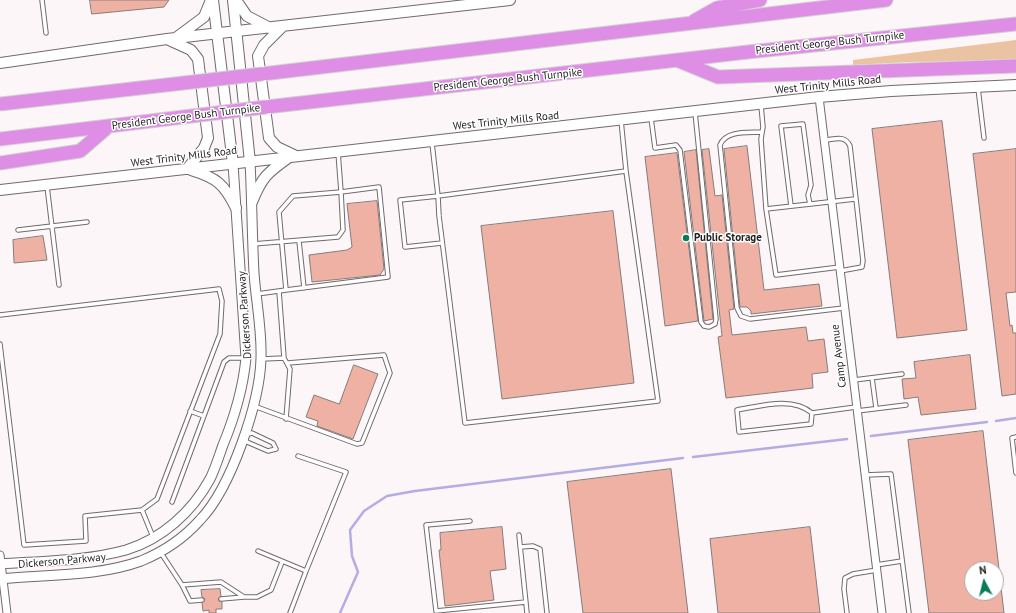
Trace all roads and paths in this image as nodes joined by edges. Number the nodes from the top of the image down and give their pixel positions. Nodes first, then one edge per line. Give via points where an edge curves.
1 (42, 0) edge
2 (212, 0) edge
3 (235, 0) edge
4 (510, 0) edge
5 (760, 0) edge
6 (886, 0) edge
7 (451, 3) edge
8 (689, 24) junction
9 (1016, 24) edge
10 (277, 28) junction
11 (237, 32) junction
12 (46, 33) dead end
13 (218, 34) junction
14 (171, 39) junction
15 (678, 60) junction
16 (0, 63) edge
17 (1016, 66) edge
18 (1016, 85) edge
19 (978, 87) junction
20 (819, 97) junction
21 (0, 104) edge
22 (760, 104) junction
23 (695, 112) junction
24 (651, 117) junction
25 (621, 120) junction
26 (108, 126) junction
27 (762, 132) junction
28 (984, 138) dead end
29 (0, 139) edge
30 (825, 140) junction
31 (432, 141) junction
32 (338, 151) junction
33 (293, 156) junction
34 (0, 162) edge
35 (250, 162) junction
36 (233, 164) junction
37 (187, 169) junction
38 (626, 171) junction
39 (47, 185) junction
40 (0, 190) edge
41 (342, 192) junction
42 (438, 196) junction
43 (855, 199) junction
44 (832, 201) junction
45 (252, 202) junction
46 (810, 204) junction
47 (791, 206) junction
48 (236, 208) junction
49 (766, 209) junction
50 (87, 222) dead end
51 (52, 227) junction
52 (18, 230) dead end
53 (299, 241) junction
54 (442, 242) junction
55 (282, 243) junction
56 (253, 244) junction
57 (840, 269) junction
58 (60, 284) dead end
59 (304, 288) junction
60 (286, 290) junction
61 (279, 291) junction
62 (256, 294) junction
63 (844, 308) junction
64 (0, 315) edge
65 (0, 344) edge
66 (246, 358) junction
67 (261, 358) junction
68 (284, 358) junction
69 (288, 363) junction
70 (902, 374) dead end
71 (872, 378) junction
72 (853, 380) junction
73 (239, 403) junction
74 (906, 405) dead end
75 (254, 406) junction
76 (876, 408) junction
77 (856, 409) junction
78 (190, 411) junction
79 (812, 413) junction
80 (204, 416) junction
81 (286, 419) junction
82 (228, 432) junction
83 (244, 435) junction
84 (1016, 437) edge
85 (298, 456) dead end
86 (1016, 473) edge
87 (864, 475) junction
88 (172, 502) dead end
89 (142, 510) junction
90 (470, 521) dead end
91 (519, 535) dead end
92 (154, 538) junction
93 (520, 547) junction
94 (258, 551) dead end
95 (160, 552) junction
96 (0, 561) edge
97 (902, 561) junction
98 (282, 562) junction
99 (876, 568) junction
100 (306, 571) junction
101 (2, 579) edge
102 (182, 585) junction
103 (244, 597) junction
104 (221, 599) dead end
105 (202, 600) dead end
106 (526, 602) junction
107 (7, 613) edge
108 (290, 613) edge
109 (527, 613) edge
110 (547, 613) edge
111 (847, 613) edge
112 (882, 613) edge
113 (909, 613) edge

1 - 12 lane
2 - 13 main road, Dickerson Parkway
2 - 14 main road via 204,17
3 - 10 main road via 247,16
3 - 11 main road, Dickerson Parkway
4 - 7 main road
5 - 8 highway via 717,8
6 - 8 highway
7 - 10 main road
8 - 21 highway, bridge
9 - 15 highway, President George Bush Turnpike
10 - 11 main road
10 - 33 main road via 258,56 269,138 277,147
11 - 13 main road
11 - 35 main road, Dickerson Parkway
13 - 14 main road
13 - 36 main road, Dickerson Parkway
14 - 16 main road
14 - 37 main road via 191,50 198,59 208,138 204,148
15 - 17 highway via 718,77
15 - 26 highway, President George Bush Turnpike, bridge
18 - 19 main road, West Trinity Mills Road
19 - 20 main road, West Trinity Mills Road
19 - 28 lane
20 - 22 main road, West Trinity Mills Road
20 - 30 street, Camp Avenue
22 - 23 main road, West Trinity Mills Road
22 - 27 lane
23 - 24 main road, West Trinity Mills Road
23 - 24 lane via 716,319 715,324 709,327 701,322 680,150 676,146 654,147
24 - 25 main road, West Trinity Mills Road
25 - 31 main road, West Trinity Mills Road
25 - 38 lane
26 - 29 highway, President George Bush Turnpike
26 - 34 highway via 80,151
27 - 49 lane
27 - 63 lane via 732,134 722,140 720,145 737,308 741,316 750,319
30 - 43 lane via 847,140 850,146
30 - 44 street, Camp Avenue
31 - 32 main road, West Trinity Mills Road
31 - 42 lane
32 - 33 main road, West Trinity Mills Road
32 - 41 lane
33 - 35 main road, West Trinity Mills Road
33 - 45 main road via 268,172 260,182
35 - 36 main road, West Trinity Mills Road
35 - 45 street, Dickerson Parkway
36 - 37 main road, West Trinity Mills Road
36 - 48 street, Dickerson Parkway
37 - 39 main road, West Trinity Mills Road
37 - 48 main road via 209,176 222,184
38 - 42 lane
38 - 54 lane via 658,402 465,423
39 - 40 main road, West Trinity Mills Road
39 - 51 lane
41 - 53 lane via 343,230 338,238
41 - 55 lane via 293,196 279,212
41 - 59 lane via 379,187 388,277
42 - 54 lane
42 - 54 lane via 400,200 406,247
43 - 44 lane
43 - 57 lane via 862,267
44 - 46 lane
44 - 57 street, Camp Avenue
45 - 56 street, Dickerson Parkway
46 - 47 lane
46 - 47 lane via 808,195 811,185 803,124 782,126
47 - 49 lane
48 - 66 street, Dickerson Parkway
49 - 57 lane via 776,275
50 - 51 lane
51 - 52 lane
51 - 58 lane
53 - 55 lane
53 - 59 lane
55 - 56 lane
55 - 60 lane
56 - 62 street, Dickerson Parkway
57 - 63 street, Camp Avenue
59 - 60 lane
60 - 61 lane
61 - 62 lane
61 - 68 lane
62 - 67 street, Dickerson Parkway
63 - 72 street, Camp Avenue
64 - 78 lane via 219,289 222,301 220,334
65 - 89 lane via 24,545 86,541 85,516
66 - 67 street
66 - 73 street, Dickerson Parkway
66 - 80 lane via 229,358 224,362
67 - 68 lane
67 - 75 street, Dickerson Parkway
68 - 69 lane
69 - 81 lane via 290,369
69 - 81 lane via 384,355 390,373 362,443 357,444
70 - 71 lane
71 - 72 lane
71 - 76 lane
72 - 77 street, Camp Avenue
73 - 75 street
73 - 82 street, Dickerson Parkway
74 - 76 lane
75 - 81 lane
75 - 83 street, Dickerson Parkway
76 - 77 lane
77 - 79 lane
77 - 87 street, Camp Avenue
78 - 80 lane
78 - 89 lane via 157,499
79 - 79 lane via 797,404 774,404 737,410 739,432 811,424
80 - 88 lane
82 - 83 street
82 - 92 street, Dickerson Parkway via 210,479 199,496 182,517
83 - 83 lane via 247,442 268,451 276,449 273,443 252,433
83 - 95 street, Dickerson Parkway via 224,485 213,504 183,537
84 - 86 lane via 1012,438
85 - 100 lane via 346,472
87 - 97 lane via 891,474
87 - 99 street, Camp Avenue
89 - 92 lane
90 - 106 lane via 426,525 436,611
91 - 93 lane
92 - 95 street
92 - 96 street, Dickerson Parkway via 126,550 100,556
93 - 106 lane
93 - 110 lane via 533,546 540,549
94 - 98 lane
95 - 101 street, Dickerson Parkway via 110,569
95 - 102 lane
96 - 101 street
97 - 99 lane
97 - 113 lane
98 - 100 lane
98 - 103 lane via 271,590 257,597
99 - 111 lane via 845,578
99 - 112 street, Camp Avenue
100 - 108 lane
101 - 107 street
102 - 103 lane via 220,582
102 - 105 lane via 190,601
103 - 104 lane
106 - 109 lane

